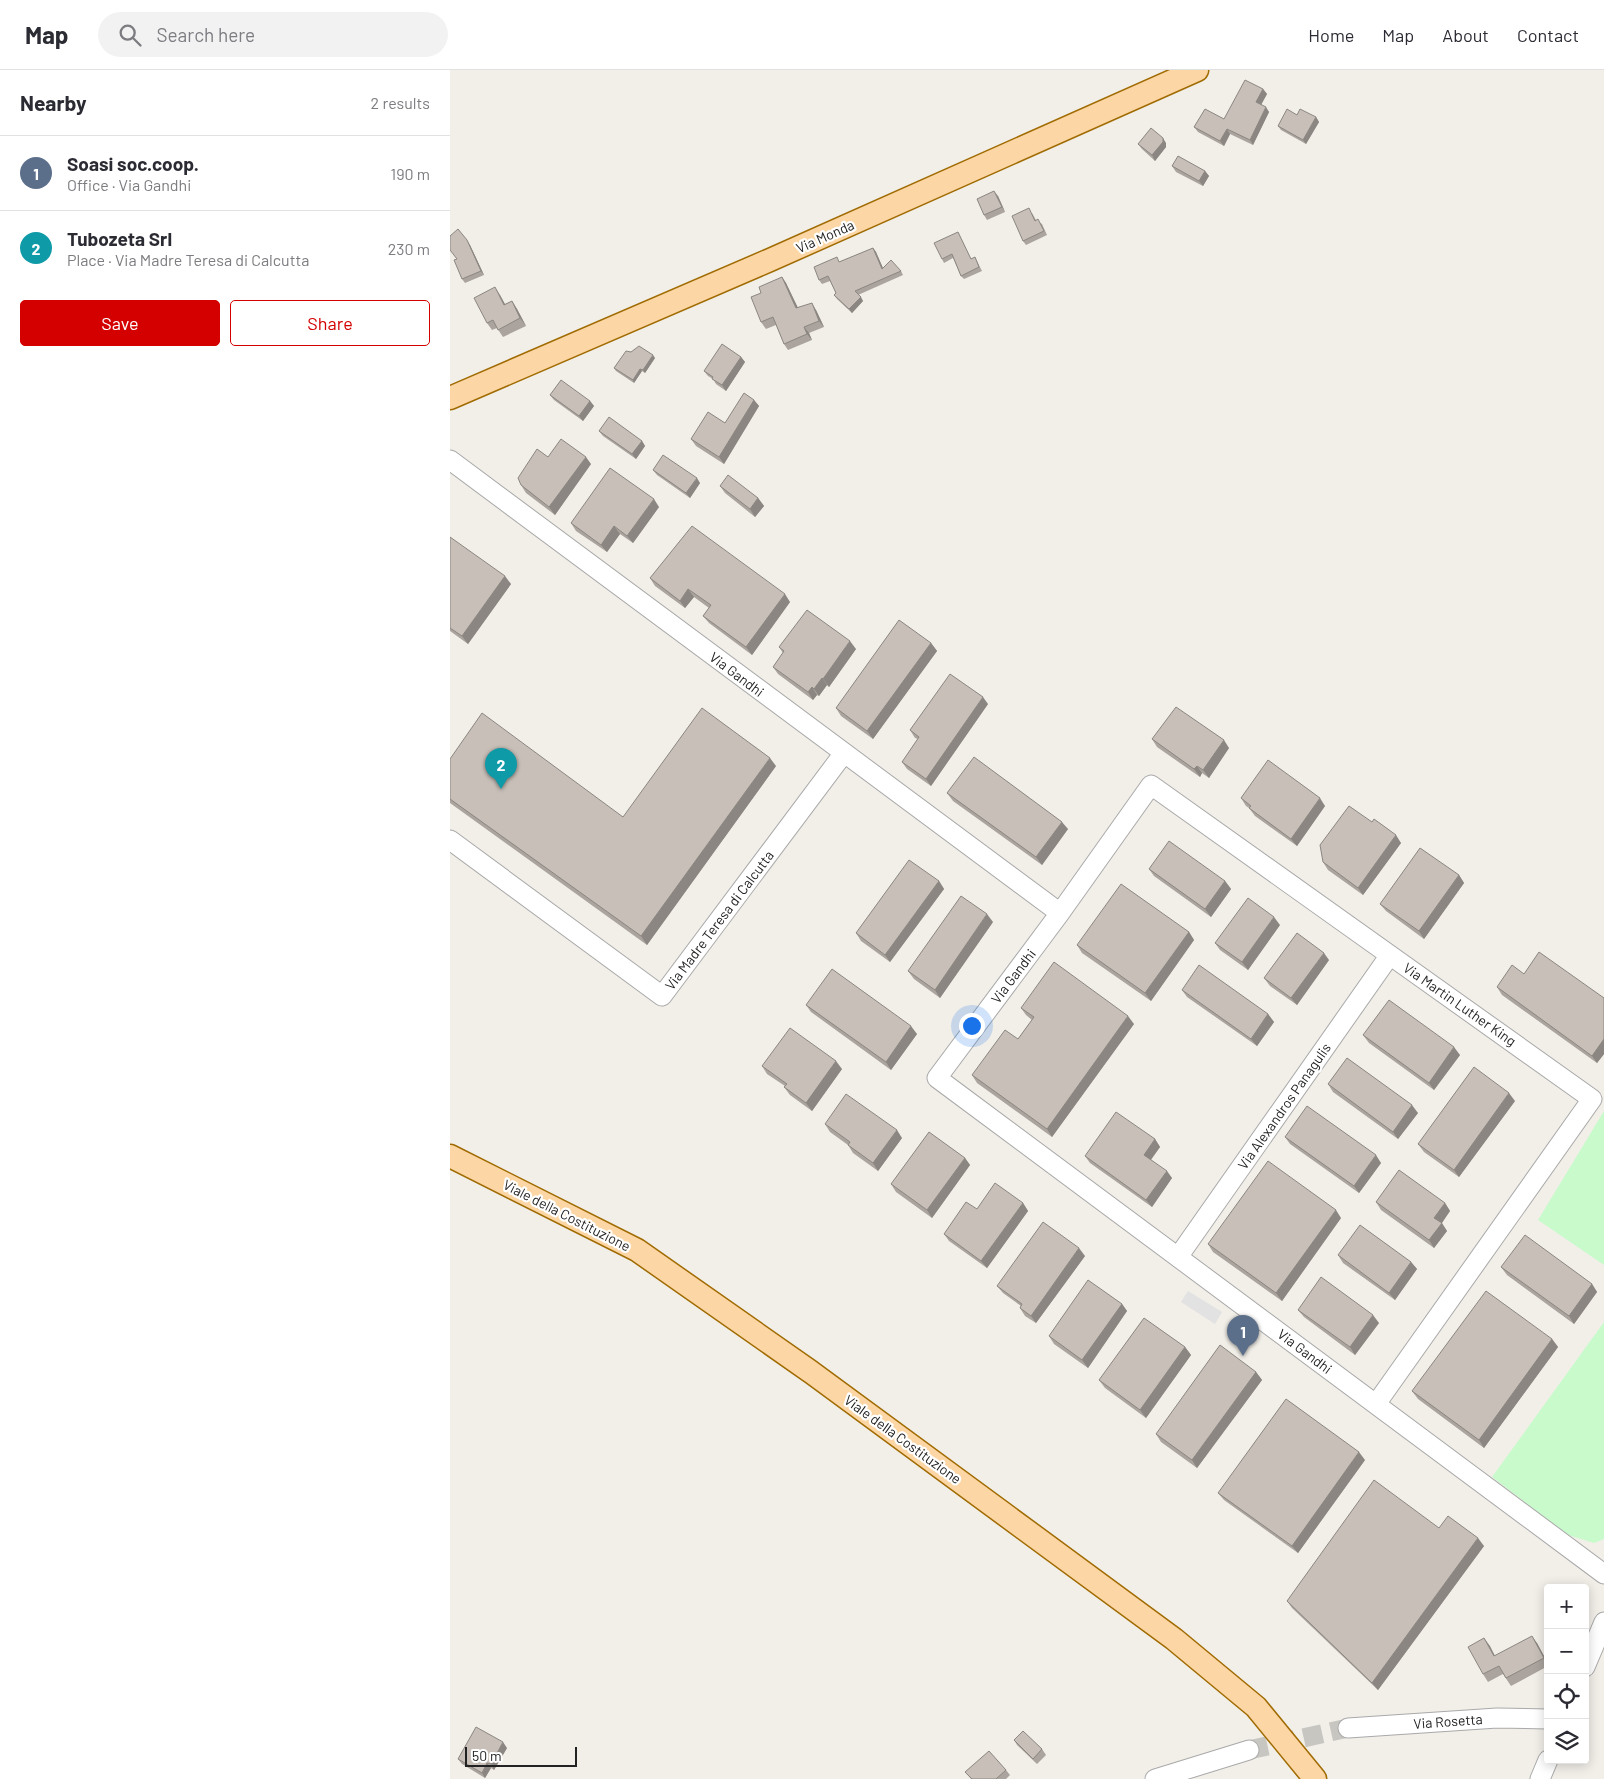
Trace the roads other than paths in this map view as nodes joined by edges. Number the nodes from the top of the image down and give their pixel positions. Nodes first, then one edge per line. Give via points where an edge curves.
1 (1198, 70) edge
2 (450, 398) edge
3 (450, 460) edge
4 (844, 753) junction
5 (450, 840) edge
6 (1060, 913) junction
7 (1390, 955) junction
8 (450, 1156) edge
9 (1178, 1257) junction
10 (1376, 1404) junction
11 (1604, 1574) edge
12 (1604, 1622) edge
13 (1589, 1658) edge
14 (1544, 1719) edge
15 (1348, 1728) tunnel mouth
16 (1249, 1750) tunnel mouth
17 (1546, 1764) edge
18 (1155, 1779) edge
19 (1315, 1779) edge
20 (1540, 1779) edge

1 - 2 main road, Via Monda
3 - 4 street, Via Gandhi
4 - 5 street, Via Madre Teresa di Calcutta via 662,996
4 - 6 street, Via Gandhi
6 - 7 street, Via Martin Luther King via 1151,784
6 - 9 street, Via Gandhi via 937,1078
7 - 9 street, Via Alexandros Panagulis
7 - 10 street, Via Martin Luther King via 1592,1099
8 - 19 main road, Viale della Costituzione via 637,1250 811,1372 1174,1638 1256,1707
9 - 10 street, Via Gandhi
10 - 11 street, Via Gandhi
12 - 13 street
14 - 15 street, Via Rosetta via 1497,1718
16 - 18 street
17 - 20 street

